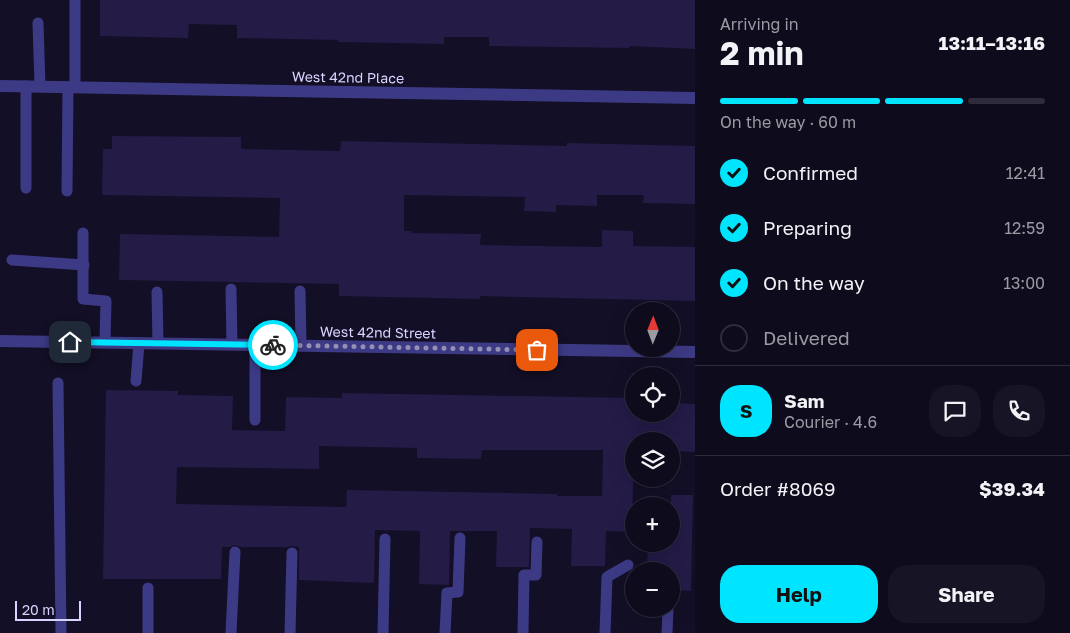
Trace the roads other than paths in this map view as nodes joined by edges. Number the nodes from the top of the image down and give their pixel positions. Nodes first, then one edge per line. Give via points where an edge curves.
1 (75, 0) edge
2 (38, 23) dead end
3 (0, 86) edge
4 (26, 86) junction
5 (40, 86) junction
6 (71, 87) junction
7 (695, 98) edge
8 (26, 188) dead end
9 (68, 191) dead end
10 (83, 234) dead end
11 (12, 260) dead end
12 (84, 265) junction
13 (231, 289) dead end
14 (300, 291) dead end
15 (157, 292) dead end
16 (0, 341) edge
17 (105, 342) junction
18 (139, 343) junction
19 (158, 343) junction
20 (232, 344) junction
21 (255, 345) junction
22 (301, 346) junction
23 (695, 352) edge
24 (136, 381) dead end
25 (58, 383) dead end
26 (255, 420) dead end
27 (460, 538) dead end
28 (385, 539) dead end
29 (537, 542) dead end
30 (235, 552) dead end
31 (292, 553) dead end
32 (625, 566) edge
33 (148, 588) dead end
34 (667, 617) edge
35 (61, 633) edge
36 (148, 633) edge
37 (231, 633) edge
38 (290, 633) edge
39 (383, 633) edge
40 (445, 633) edge
41 (523, 633) edge
42 (606, 633) edge
43 (666, 633) edge

1 - 6 lane
2 - 5 lane
3 - 4 street, West 42nd Place
4 - 5 street, West 42nd Place
4 - 8 lane
5 - 6 street, West 42nd Place
6 - 7 street, West 42nd Place
6 - 9 lane
10 - 12 lane
11 - 12 lane
12 - 17 lane via 83,299 106,301
13 - 20 lane
14 - 22 lane
15 - 19 lane
16 - 17 street, West 42nd Street
17 - 18 street, West 42nd Street
18 - 19 street, West 42nd Street
18 - 24 lane
19 - 20 street, West 42nd Street
20 - 21 street, West 42nd Street
21 - 22 street, West 42nd Street
21 - 26 lane
22 - 23 street, West 42nd Street
25 - 35 lane
27 - 40 lane via 458,592 448,593
28 - 39 lane
29 - 41 lane via 536,575 524,575
30 - 37 lane
31 - 38 lane
32 - 42 lane via 607,577
33 - 36 lane
34 - 43 lane

